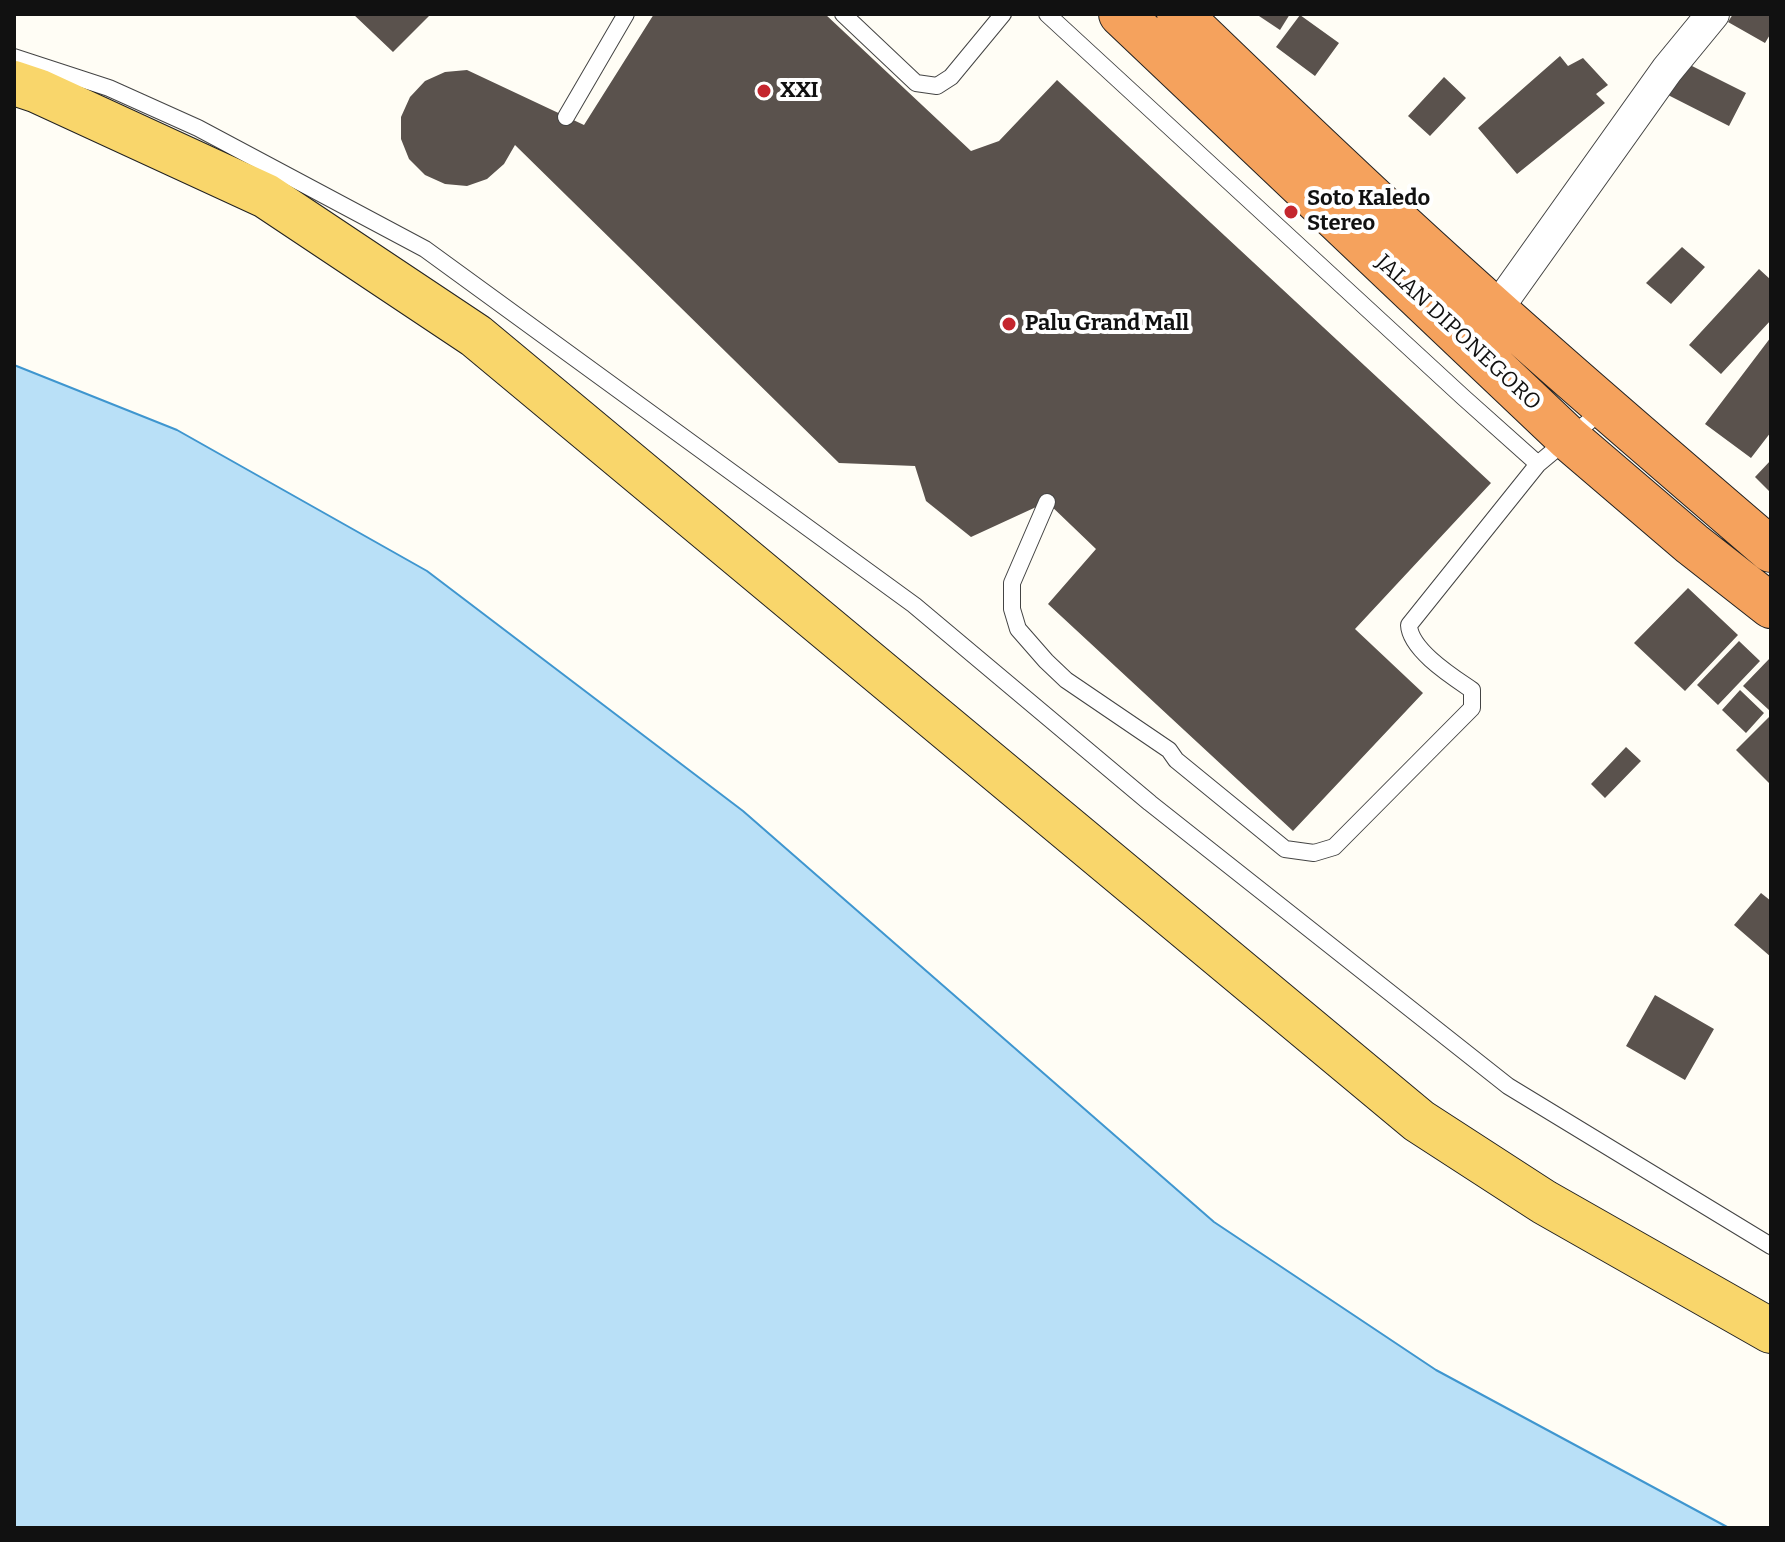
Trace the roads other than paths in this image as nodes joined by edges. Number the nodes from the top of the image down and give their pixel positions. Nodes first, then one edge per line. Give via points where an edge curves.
1 (626, 14) edge
2 (843, 14) edge
3 (1003, 14) edge
4 (1047, 14) edge
5 (1121, 14) edge
6 (1179, 14) edge
7 (1713, 14) edge
8 (14, 57) edge
9 (14, 83) edge
10 (566, 117) dead end
11 (1496, 310) junction
12 (1605, 408) junction
13 (1553, 451) junction
14 (1047, 502) dead end
15 (1771, 550) edge
16 (1771, 606) edge
17 (1771, 1246) edge
18 (1771, 1331) edge

1 - 10 lane
2 - 3 lane via 916,83 937,86 951,77
4 - 13 lane via 1463,397
5 - 13 highway, JALAN DIPONEGORO
6 - 11 highway, JALAN DIPONEGORO
7 - 11 street
8 - 17 lane via 109,88 198,128 425,249 914,605 1150,803 1508,1086
9 - 18 main road via 266,196 476,336 1419,1121 1544,1202
11 - 12 highway, JALAN DIPONEGORO
12 - 13 lane
12 - 15 highway, JALAN DIPONEGORO
13 - 14 lane via 1409,625 1410,635 1436,665 1472,690 1472,708 1334,847 1314,853 1285,849 1169,750 1066,680 1018,629 1012,583
13 - 16 highway, JALAN DIPONEGORO via 1692,544

